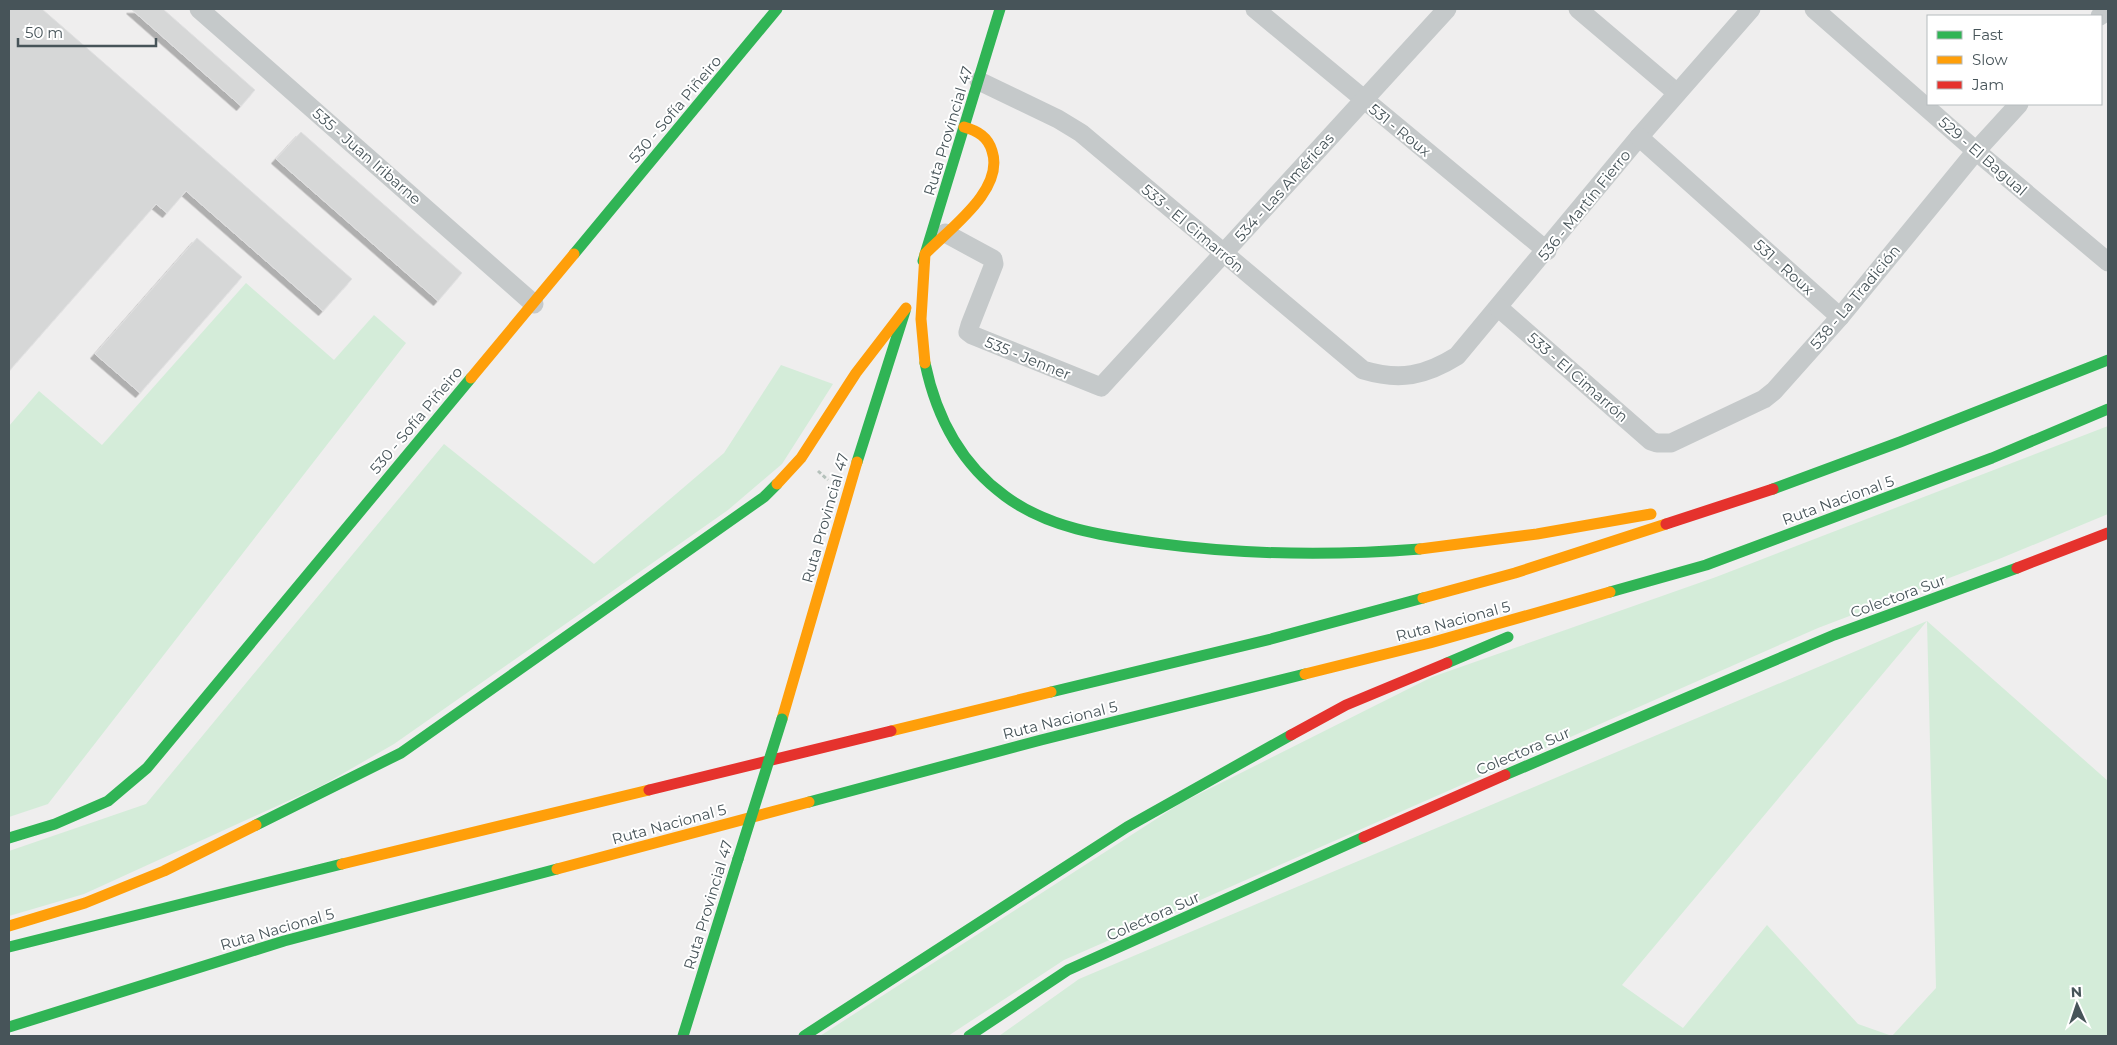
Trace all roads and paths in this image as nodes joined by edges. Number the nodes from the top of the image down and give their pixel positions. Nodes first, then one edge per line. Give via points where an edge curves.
1 (200, 9) edge
2 (777, 9) edge
3 (1000, 9) edge
4 (1255, 9) edge
5 (1447, 9) edge
6 (1578, 9) edge
7 (1752, 9) edge
8 (1814, 9) edge
9 (980, 81) junction
10 (1677, 93) junction
11 (1364, 100) junction
12 (2018, 105) edge
13 (964, 127) junction
14 (1639, 137) junction
15 (1976, 151) junction
16 (945, 233) junction
17 (1546, 250) junction
18 (925, 254) junction
19 (1223, 254) junction
20 (2108, 262) edge
21 (534, 304) junction
22 (906, 308) junction
23 (1499, 308) junction
24 (1840, 317) junction
25 (2108, 360) edge
26 (1401, 376) joint
27 (1101, 387) joint
28 (2108, 409) edge
29 (1657, 443) joint
30 (1763, 493) junction
31 (2108, 533) edge
32 (1706, 565) junction
33 (1547, 622) dead end
34 (1520, 632) dead end
35 (9, 838) edge
36 (9, 926) edge
37 (9, 947) edge
38 (9, 1027) edge
39 (683, 1036) edge
40 (804, 1036) edge
41 (968, 1036) edge

1 - 21 street, 535 - Juan Iribarne
2 - 21 main road, 530 - Sofía Piñeiro
3 - 9 main road, Ruta Provincial 47
4 - 11 street, 531 - Roux
5 - 11 street, 534 - Las Américas
6 - 10 street
7 - 10 street, 536 - Martín Fierro
8 - 15 street, 529 - El Bagual
9 - 13 main road, Ruta Provincial 47
9 - 19 street, 533 - El Cimarrón via 1081,133
10 - 14 street, 536 - Martín Fierro
11 - 17 street, 531 - Roux
11 - 19 street, 534 - Las Américas
12 - 15 street, 538 - La Tradición
13 - 16 main road via 985,137 993,155 994,168 991,181 977,200
13 - 18 main road, Ruta Provincial 47
14 - 17 street, 536 - Martín Fierro
14 - 24 street, 531 - Roux
15 - 20 street, 529 - El Bagual
15 - 24 street, 538 - La Tradición
16 - 18 main road
16 - 27 street, 535 - Jenner via 993,259 994,264 968,332
17 - 23 street, 536 - Martín Fierro
18 - 22 main road, Ruta Provincial 47
18 - 30 main road via 921,309 924,363 935,404 954,442 1006,497 1042,516 1084,532 1209,550 1344,554 1434,548 1551,532
19 - 26 street, 533 - El Cimarrón via 1363,370 1382,376
19 - 27 street, 534 - Las Américas
21 - 35 main road, 530 - Sofía Piñeiro via 348,523 147,768 108,801 55,824
22 - 36 main road via 856,373 801,458 764,497 401,753 164,871 85,903
22 - 39 main road, Ruta Provincial 47, bridge
23 - 26 street, 536 - Martín Fierro via 1457,356 1432,370
23 - 29 street, 533 - El Cimarrón
24 - 29 street, 538 - La Tradición via 1764,399 1671,443
25 - 30 main road, Ruta Nacional 5
28 - 32 main road, Ruta Nacional 5 via 1992,458
30 - 37 main road, Ruta Nacional 5 via 1514,573 1271,639
31 - 41 main road, Colectora Sur via 1834,635 1452,798 1068,970
32 - 33 main road
32 - 38 main road, Ruta Nacional 5 via 1430,643 1041,740 294,939
34 - 40 main road via 1346,705 1242,761 1127,827

